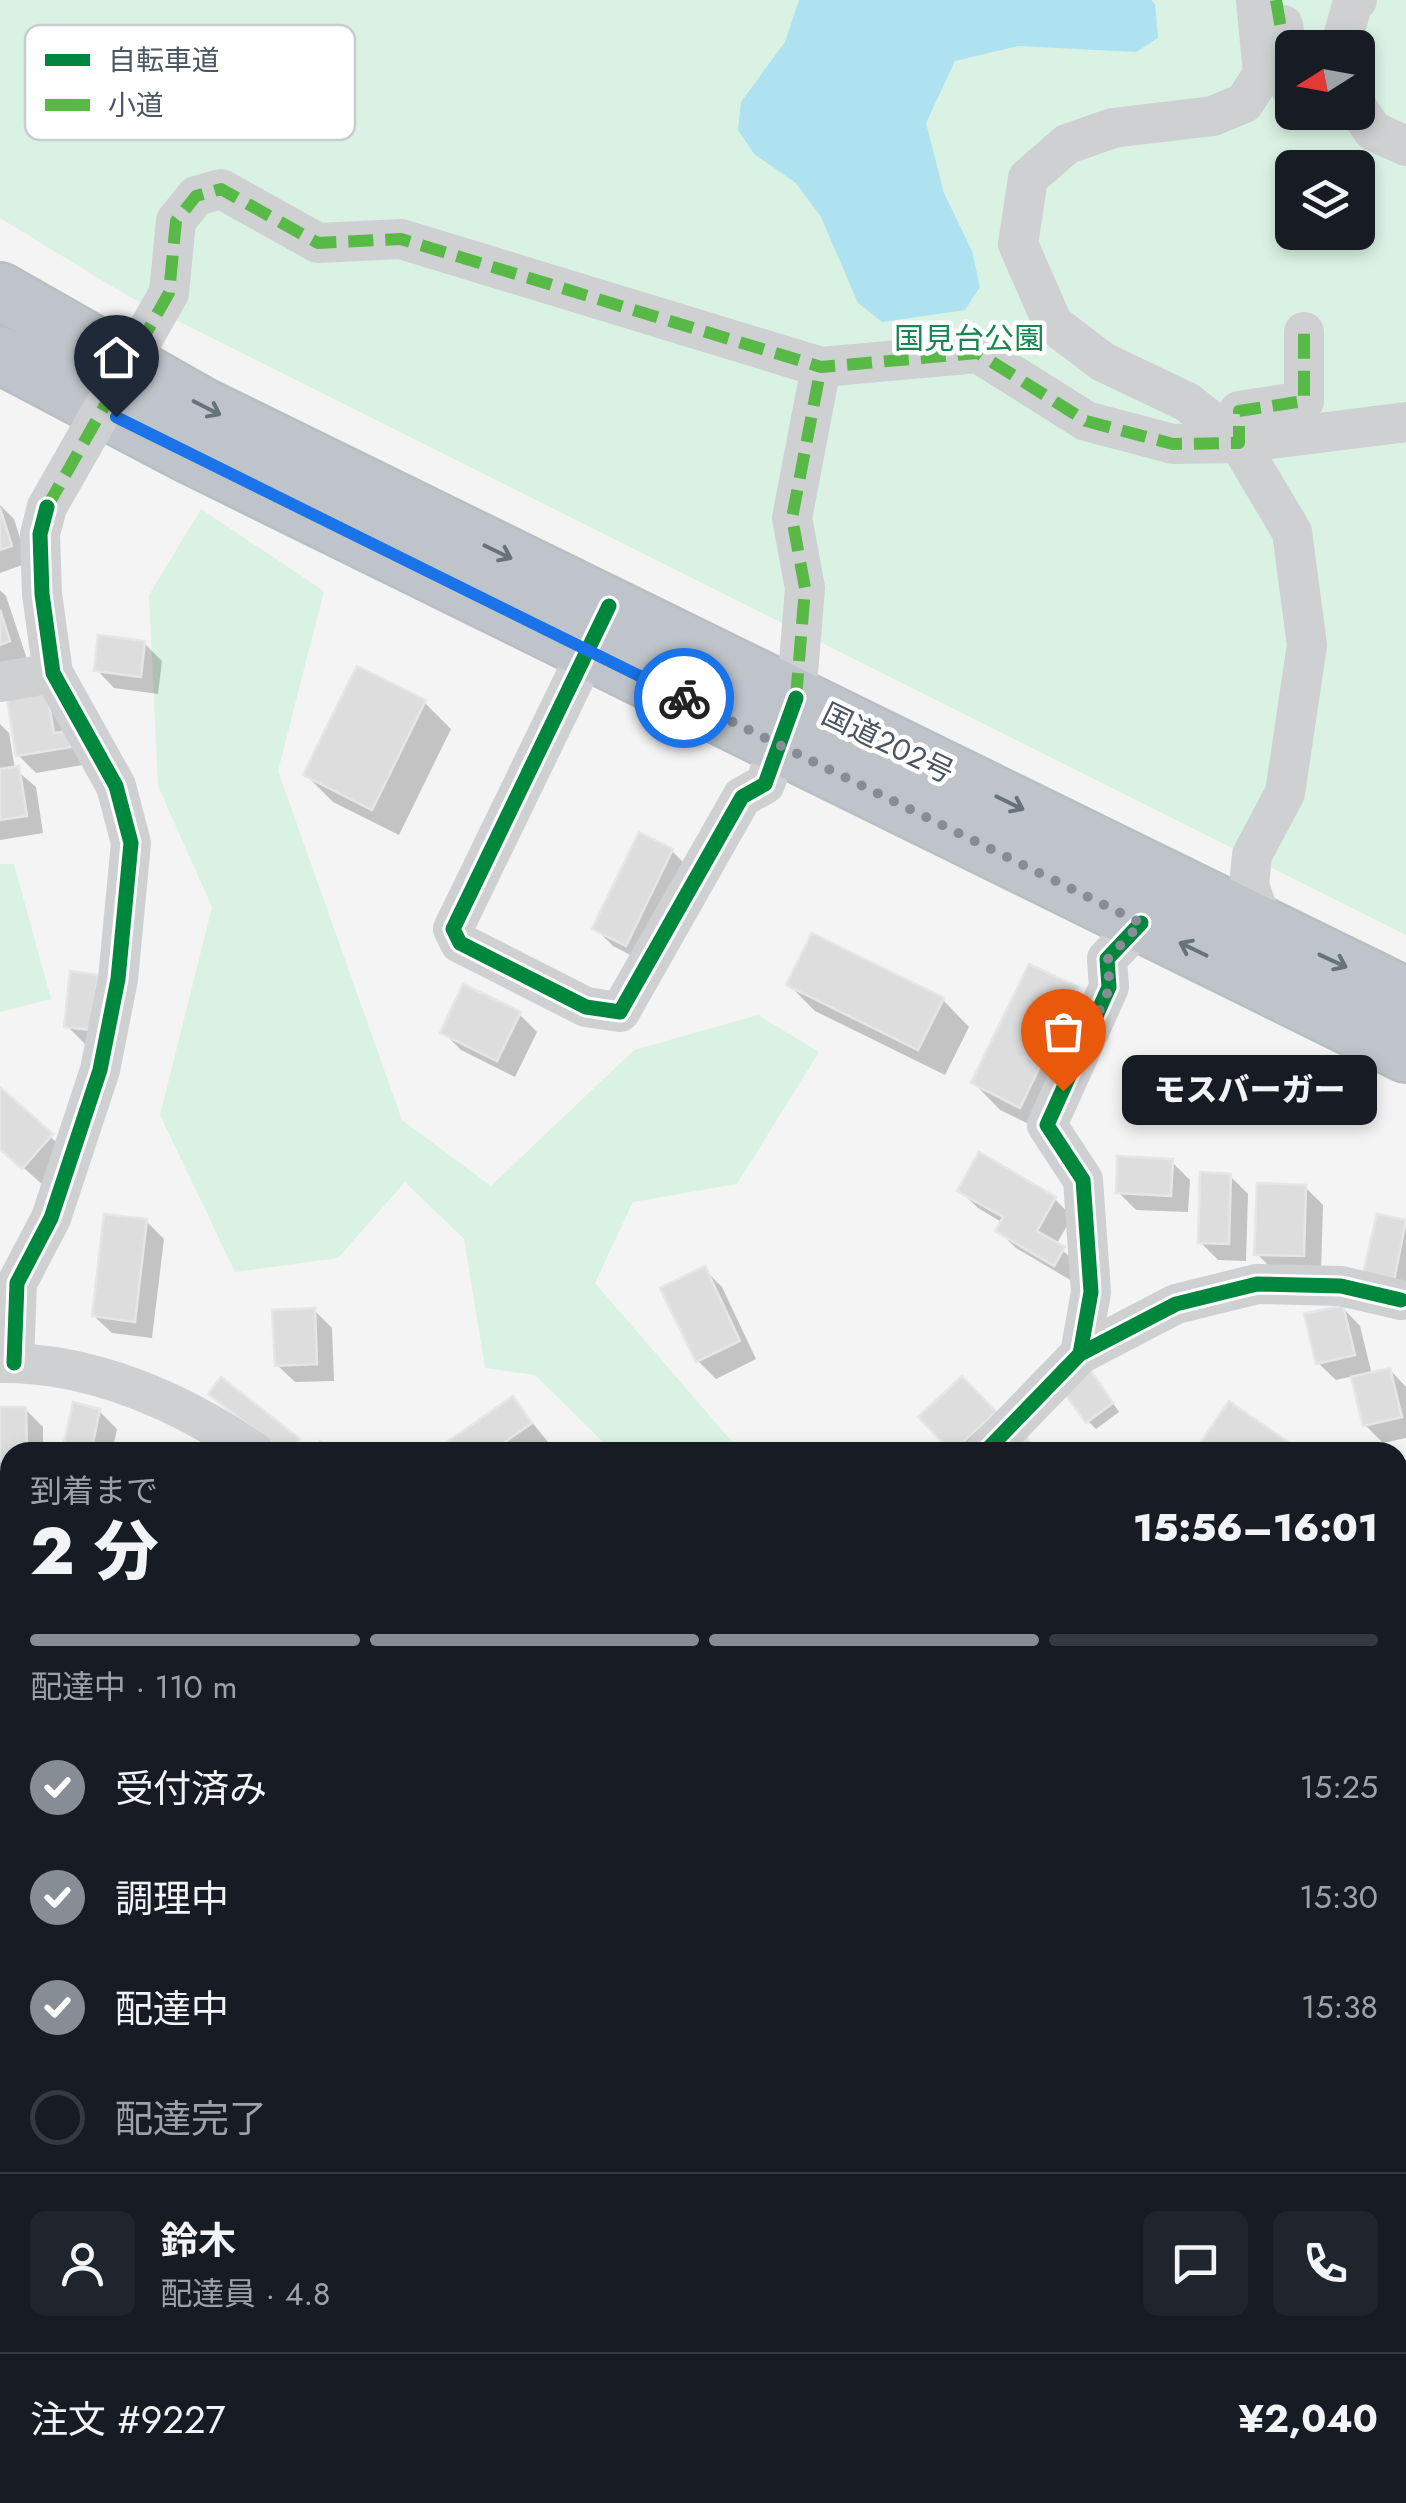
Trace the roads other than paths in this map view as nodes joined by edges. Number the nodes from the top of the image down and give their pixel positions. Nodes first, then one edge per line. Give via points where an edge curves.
1 (1256, 0) edge
2 (1276, 0) edge
3 (1357, 0) edge
4 (1281, 30) edge
5 (1343, 30) edge
6 (1371, 130) edge
7 (1406, 146) edge
8 (0, 291) edge
9 (1304, 332) dead end
10 (0, 356) edge
11 (822, 368) junction
12 (1406, 422) edge
13 (1239, 443) junction
14 (598, 628) junction
15 (53, 673) junction
16 (0, 682) edge
17 (788, 722) junction
18 (1141, 923) junction
19 (1264, 928) junction
20 (1406, 996) edge
21 (1406, 1054) edge
22 (1404, 1305) edge
23 (1080, 1354) junction
24 (7, 1363) edge
25 (239, 1442) edge
26 (995, 1442) edge

1 - 13 street via 1263,74 1244,102 1213,116 1112,128 1067,144 1028,178 1018,244 1053,324 1103,362 1187,402
2 - 4 street
3 - 5 street
6 - 7 street
8 -> 14 highway, 国道202号
9 - 13 street via 1304,401 1239,411
10 - 14 highway, 国道202号 via 184,452
11 - 13 street via 978,353 1086,421 1173,444
11 - 15 street, bridge via 401,239 318,243 221,189 196,196 176,221 169,293 47,508 40,534 42,594
11 - 17 street via 792,518 804,588
12 - 13 street
13 - 19 street via 1292,532 1306,645 1285,793 1252,856 1249,885
14 - 17 highway, 国道202号
14 - 17 street via 453,929 460,944 586,1008 620,1012 742,798 765,784
15 - 16 street
15 - 24 street via 116,786 131,843 118,979 100,1070 52,1218 17,1283
17 - 18 highway, 国道202号
17 -> 19 highway, 国道202号
21 -> 18 highway, 国道202号
18 - 23 street via 1107,960 1110,987 1047,1126 1083,1180 1091,1292
19 -> 20 highway, 国道202号
22 - 23 street via 1341,1286 1257,1284 1176,1304
23 - 26 street
24 - 25 street via 72,1368 143,1392

